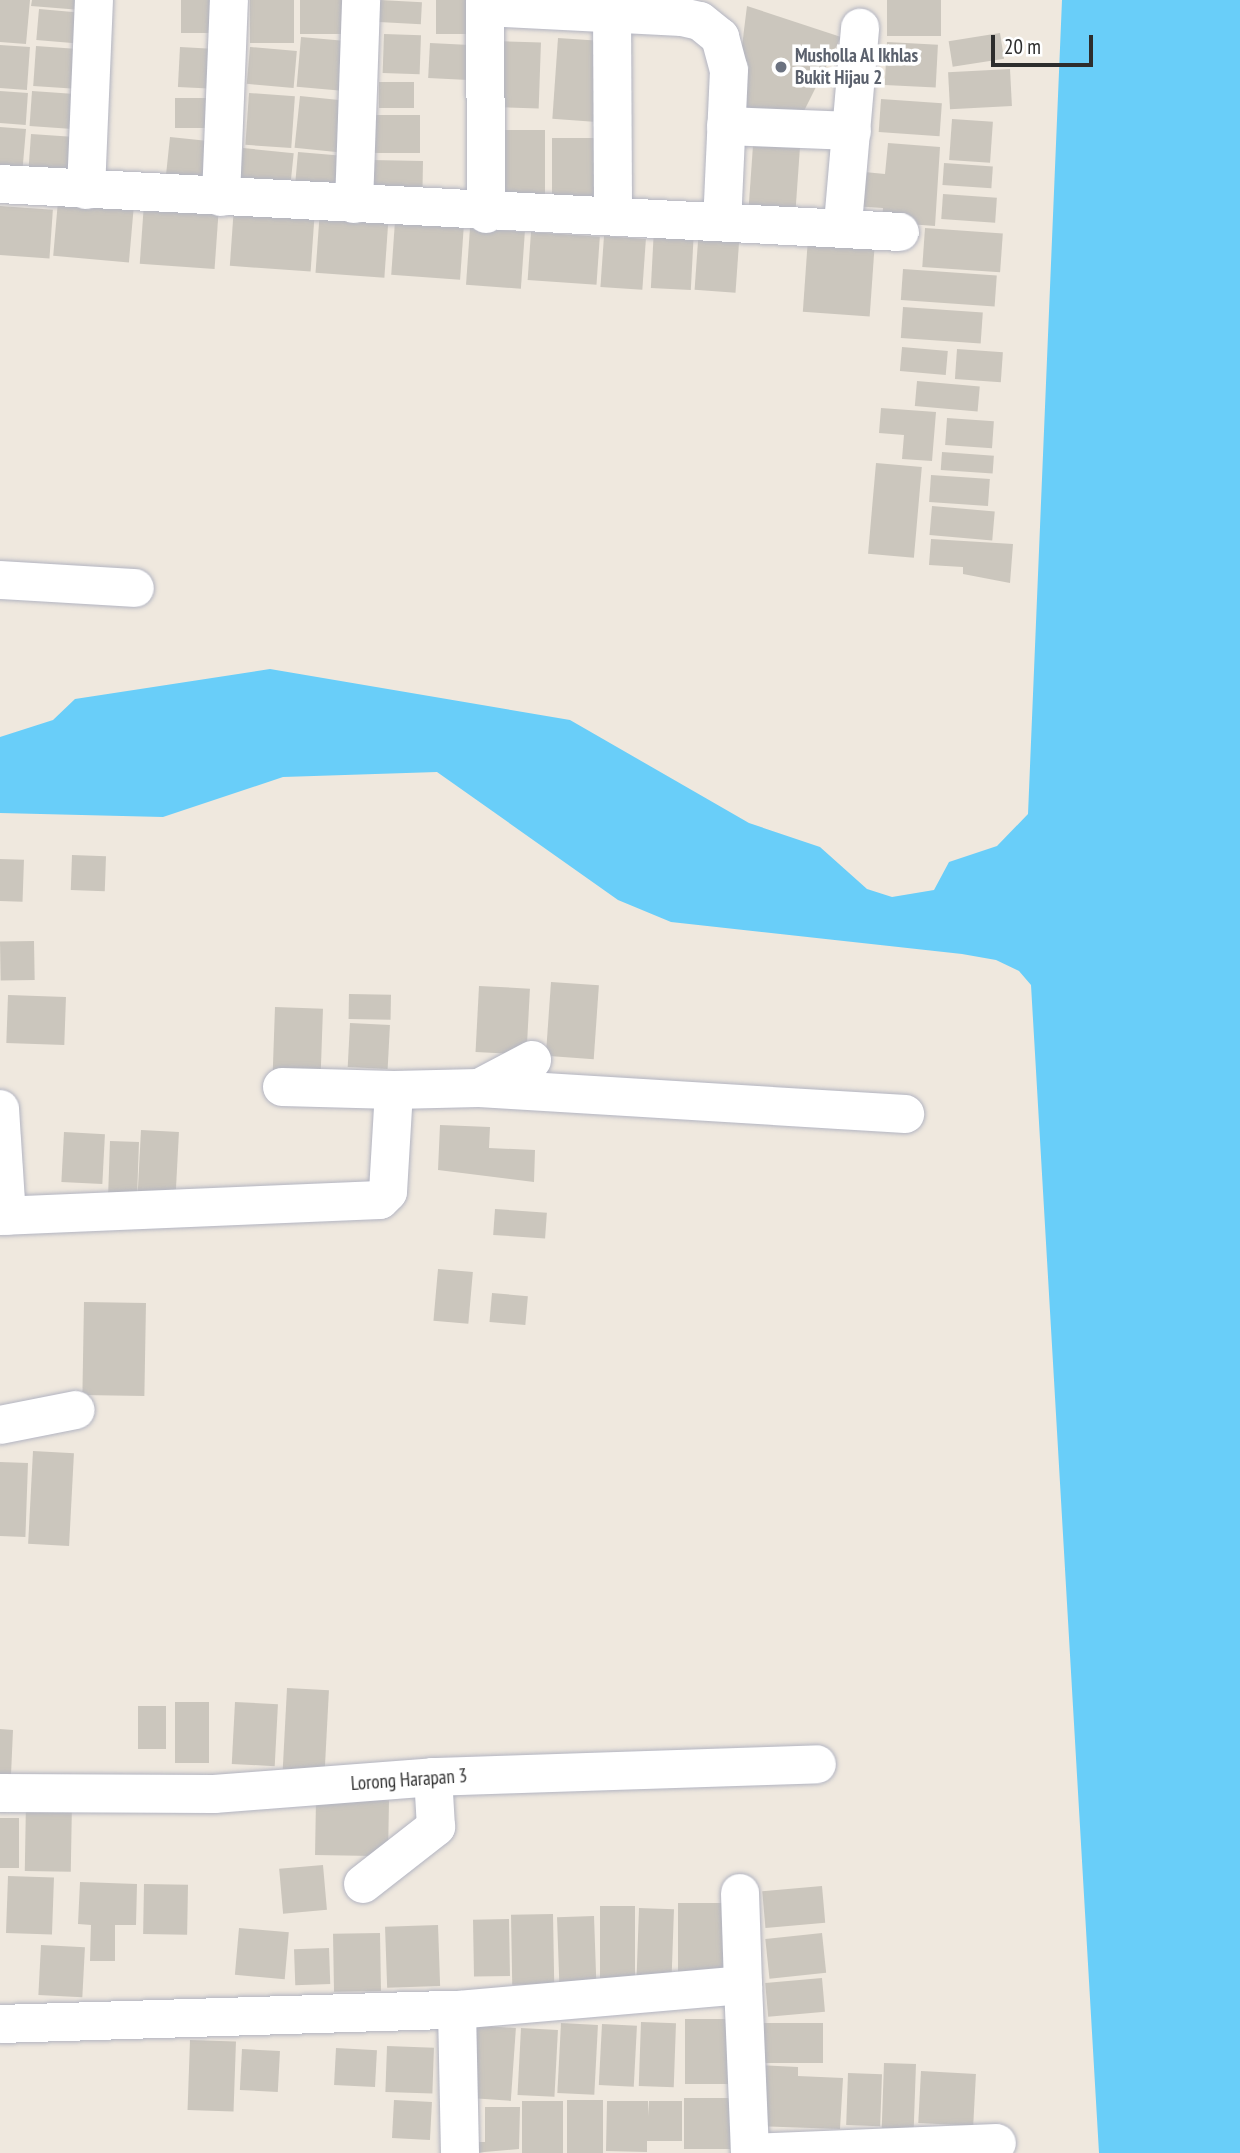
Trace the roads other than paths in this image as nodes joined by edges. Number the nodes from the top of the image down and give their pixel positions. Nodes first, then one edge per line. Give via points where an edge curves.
1 (94, 0) edge
2 (229, 0) edge
3 (361, 0) edge
4 (485, 4) edge
5 (612, 12) junction
6 (860, 28) dead end
7 (726, 125) junction
8 (852, 131) junction
9 (0, 184) edge
10 (86, 190) junction
11 (221, 197) junction
12 (354, 204) junction
13 (844, 212) dead end
14 (486, 214) junction
15 (612, 216) junction
16 (722, 222) junction
17 (900, 232) dead end
18 (0, 580) edge
19 (135, 588) dead end
20 (532, 1060) dead end
21 (282, 1087) dead end
22 (479, 1088) junction
23 (394, 1090) junction
24 (0, 1109) edge
25 (905, 1114) dead end
26 (4, 1216) edge
27 (76, 1410) dead end
28 (0, 1425) edge
29 (817, 1764) dead end
30 (433, 1777) junction
31 (0, 1793) edge
32 (363, 1884) dead end
33 (740, 1893) dead end
34 (743, 1985) junction
35 (457, 2010) junction
36 (0, 2024) edge
37 (997, 2143) dead end
38 (460, 2153) edge
39 (750, 2153) edge

1 - 10 street
2 - 11 street
3 - 12 street
4 - 5 street
4 - 14 street
5 - 7 street via 691,19 720,37 728,60
5 - 15 street
6 - 8 street
7 - 8 street
7 - 16 street
8 - 13 street
9 - 10 street
10 - 11 street
11 - 12 street
12 - 14 street
14 - 15 street
15 - 16 street
16 - 17 street
18 - 19 street
20 - 22 street
21 - 23 street
22 - 23 street
22 - 25 street
23 - 26 street via 389,1104 388,1192 380,1200
24 - 26 street
27 - 28 street
29 - 30 street, Lorong Harapan 3
30 - 31 street, Lorong Harapan 3 via 214,1794
30 - 32 street via 436,1827
33 - 34 street
34 - 35 street
34 - 39 street
35 - 36 street
35 - 38 street
37 - 39 street

